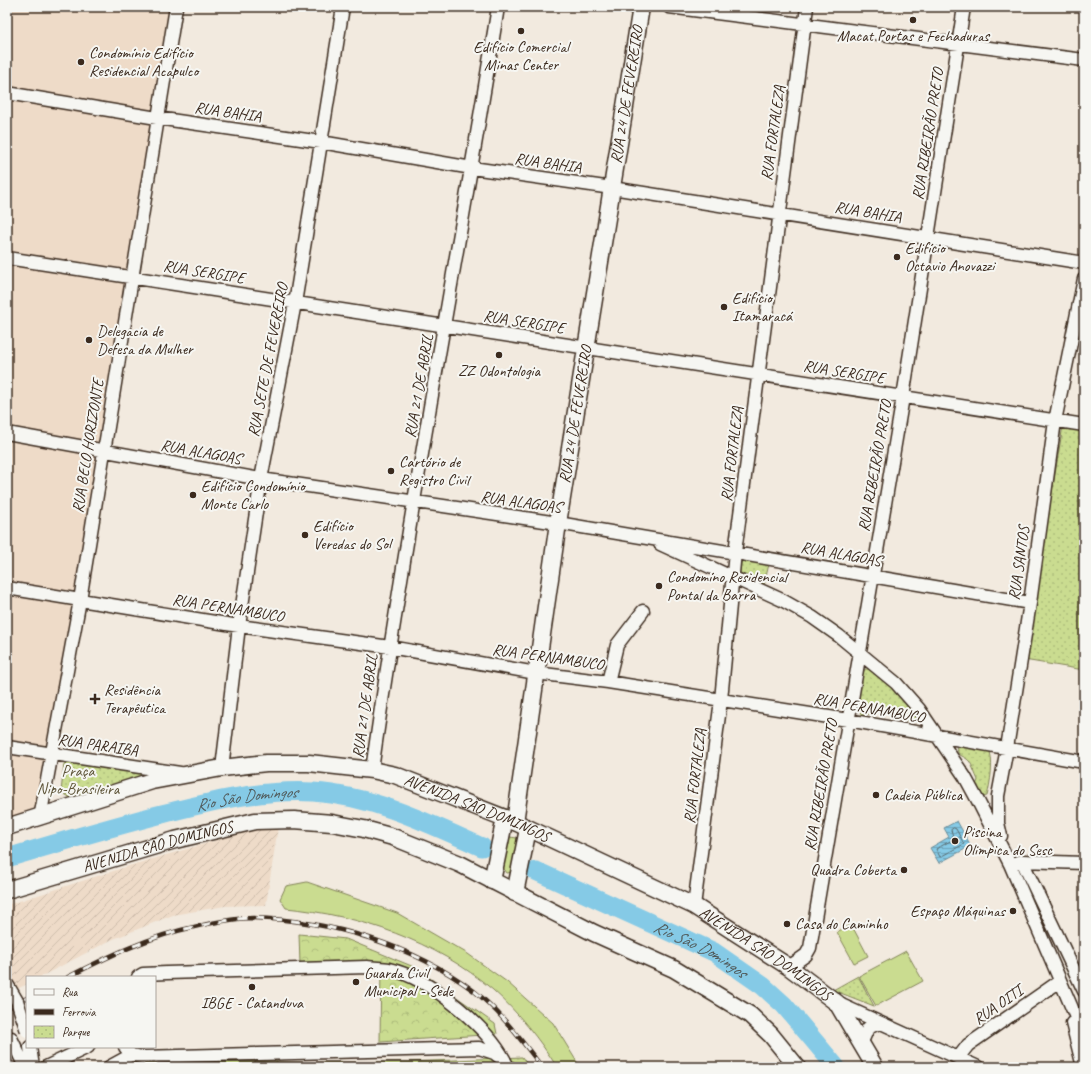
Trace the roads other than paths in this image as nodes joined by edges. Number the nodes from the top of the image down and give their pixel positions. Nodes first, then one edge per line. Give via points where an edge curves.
1 (176, 7) edge
2 (343, 7) edge
3 (498, 7) edge
4 (641, 7) edge
5 (669, 7) edge
6 (807, 7) edge
7 (964, 7) edge
8 (805, 23) junction
9 (958, 44) junction
10 (1084, 60) edge
11 (7, 93) edge
12 (156, 118) junction
13 (321, 142) junction
14 (472, 168) junction
15 (612, 188) junction
16 (778, 214) junction
17 (928, 237) junction
18 (7, 258) edge
19 (1084, 263) edge
20 (132, 277) junction
21 (1084, 278) edge
22 (295, 303) junction
23 (445, 326) junction
24 (587, 348) junction
25 (758, 375) junction
26 (903, 397) junction
27 (1056, 421) junction
28 (1084, 425) edge
29 (7, 433) edge
30 (104, 451) junction
31 (261, 479) junction
32 (415, 502) junction
33 (558, 523) junction
34 (646, 538) junction
35 (735, 552) junction
36 (873, 576) junction
37 (732, 577) junction
38 (7, 588) edge
39 (80, 600) junction
40 (1030, 603) junction
41 (643, 611) dead end
42 (239, 626) junction
43 (390, 647) junction
44 (859, 654) junction
45 (536, 673) junction
46 (608, 682) junction
47 (721, 700) junction
48 (848, 720) junction
49 (939, 737) junction
50 (7, 747) edge
51 (1008, 748) junction
52 (52, 755) junction
53 (1084, 762) edge
54 (222, 768) junction
55 (372, 770) junction
56 (185, 774) junction
57 (998, 796) junction
58 (978, 801) junction
59 (40, 818) junction
60 (7, 827) edge
61 (515, 828) junction
62 (1012, 859) junction
63 (1084, 863) edge
64 (493, 878) junction
65 (517, 886) junction
66 (7, 890) edge
67 (694, 906) junction
68 (789, 967) junction
69 (140, 976) edge
70 (7, 984) edge
71 (1062, 987) junction
72 (1084, 991) edge
73 (838, 1003) junction
74 (879, 1023) junction
75 (26, 1028) edge
76 (1084, 1036) edge
77 (7, 1039) edge
78 (861, 1044) junction
79 (30, 1048) edge
80 (86, 1048) edge
81 (128, 1051) edge
82 (958, 1058) junction
83 (507, 1064) edge
84 (25, 1067) edge
85 (33, 1067) edge
86 (46, 1067) edge
87 (109, 1067) edge
88 (797, 1067) edge
89 (875, 1067) edge
90 (978, 1067) edge
91 (1083, 1067) edge

1 - 12 street, RUA BELO HORIZONTE
2 - 13 street, RUA SETE DE FEVEREIRO
3 - 14 street, RUA 21 DE ABRIL
4 - 15 main road, RUA 24 DE FEVEREIRO
5 - 8 street
6 - 8 street, RUA FORTALEZA
7 - 9 street, RUA RIBEIRÃO PRETO
8 - 9 street
8 - 16 street, RUA FORTALEZA
9 - 10 street
9 - 17 street, RUA RIBEIRÃO PRETO
11 - 12 street, RUA BAHIA
12 - 13 street, RUA BAHIA
12 - 20 street, RUA BELO HORIZONTE
13 - 14 street, RUA BAHIA
13 - 22 street, RUA SETE DE FEVEREIRO
14 - 15 street, RUA BAHIA
14 - 23 street, RUA 21 DE ABRIL
15 - 16 street, RUA BAHIA
15 - 24 main road, RUA 24 DE FEVEREIRO
16 - 17 street, RUA BAHIA
16 - 25 street, RUA FORTALEZA
17 - 19 street, RUA BAHIA
17 - 26 street, RUA RIBEIRÃO PRETO
18 - 20 street, RUA SERGIPE
20 - 22 street, RUA SERGIPE
20 - 30 street, RUA BELO HORIZONTE
21 - 27 street, RUA SANTOS
22 - 23 street, RUA SERGIPE
22 - 31 street, RUA SETE DE FEVEREIRO
23 - 24 street, RUA SERGIPE
23 - 32 street, RUA 21 DE ABRIL
24 - 25 street, RUA SERGIPE
24 - 33 main road, RUA 24 DE FEVEREIRO
25 - 26 street, RUA SERGIPE
25 - 35 street, RUA FORTALEZA
26 - 27 street, RUA SERGIPE
26 - 36 street, RUA RIBEIRÃO PRETO
27 - 28 street, RUA SERGIPE
27 - 40 street, RUA SANTOS
29 - 30 street, RUA ALAGOAS
30 - 31 street, RUA ALAGOAS
30 - 39 street, RUA BELO HORIZONTE
31 - 32 street, RUA ALAGOAS
31 - 42 street, RUA SETE DE FEVEREIRO
32 - 33 street, RUA ALAGOAS
32 - 43 street, RUA 21 DE ABRIL
33 - 34 street, RUA ALAGOAS
33 - 45 main road, RUA 24 DE FEVEREIRO
34 - 35 street, RUA ALAGOAS
34 - 37 street
35 - 36 street, RUA ALAGOAS
35 - 37 street, RUA FORTALEZA
36 - 40 street, RUA ALAGOAS
36 - 44 street, RUA RIBEIRÃO PRETO
37 - 44 street via 812,616
37 - 47 street, RUA FORTALEZA
38 - 39 street, RUA PERNAMBUCO
39 - 42 street, RUA PERNAMBUCO
39 - 52 street, RUA BELO HORIZONTE
40 - 51 street, RUA SANTOS
41 - 46 street via 617,645
42 - 43 street, RUA PERNAMBUCO
42 - 54 street, RUA SETE DE FEVEREIRO
43 - 45 street, RUA PERNAMBUCO
43 - 55 street, RUA 21 DE ABRIL
44 - 48 street, RUA RIBEIRÃO PRETO
44 - 49 street via 896,683
45 - 46 street, RUA PERNAMBUCO
45 - 61 main road, RUA 24 DE FEVEREIRO
46 - 47 street, RUA PERNAMBUCO
47 - 48 street, RUA PERNAMBUCO
47 - 67 street, RUA FORTALEZA
48 - 49 street, RUA PERNAMBUCO
48 - 68 street, RUA RIBEIRÃO PRETO via 810,948 806,956
49 - 51 street, RUA PERNAMBUCO
49 - 58 street
50 - 52 street, RUA PARAIBA
51 - 53 street, RUA PERNAMBUCO
51 - 57 street, RUA SANTOS
52 - 56 street, RUA PARAIBA
52 - 59 street, RUA BELO HORIZONTE
54 - 55 main road, AVENIDA SÃO DOMINGOS via 266,763 309,763
54 - 56 main road, AVENIDA SÃO DOMINGOS
55 - 61 main road, AVENIDA SÃO DOMINGOS via 394,774 425,785
56 - 59 main road, AVENIDA SÃO DOMINGOS
57 - 58 street via 990,804
57 - 62 street, RUA SANTOS via 998,823
58 - 62 street
59 - 60 main road, AVENIDA SÃO DOMINGOS
61 - 64 main road
61 - 65 main road
61 - 67 main road, AVENIDA SÃO DOMINGOS
62 - 63 street
62 - 71 street
62 - 72 street
64 - 65 main road, AVENIDA SÃO DOMINGOS
64 - 66 main road, AVENIDA SÃO DOMINGOS via 394,837 332,823 256,821 213,830
65 - 88 main road, AVENIDA SÃO DOMINGOS via 594,933 674,969 750,1015 771,1035
67 - 68 main road, AVENIDA SÃO DOMINGOS
68 - 73 main road, AVENIDA SÃO DOMINGOS
69 - 83 street via 183,972 367,967 389,969 438,992 460,1009 495,1044
70 - 75 street, bridge via 17,1001
71 - 76 street
71 - 82 street, RUA OITI via 968,1045
71 - 91 street
73 - 74 street
73 - 78 main road, AVENIDA SÃO DOMINGOS
74 - 78 street via 868,1028
74 - 82 street
77 - 84 street via 11,1038 14,1042
78 - 89 main road, AVENIDA SÃO DOMINGOS
79 - 85 street
80 - 86 street
81 - 83 street via 142,1057 479,1048 494,1053
81 - 87 street
82 - 90 street

